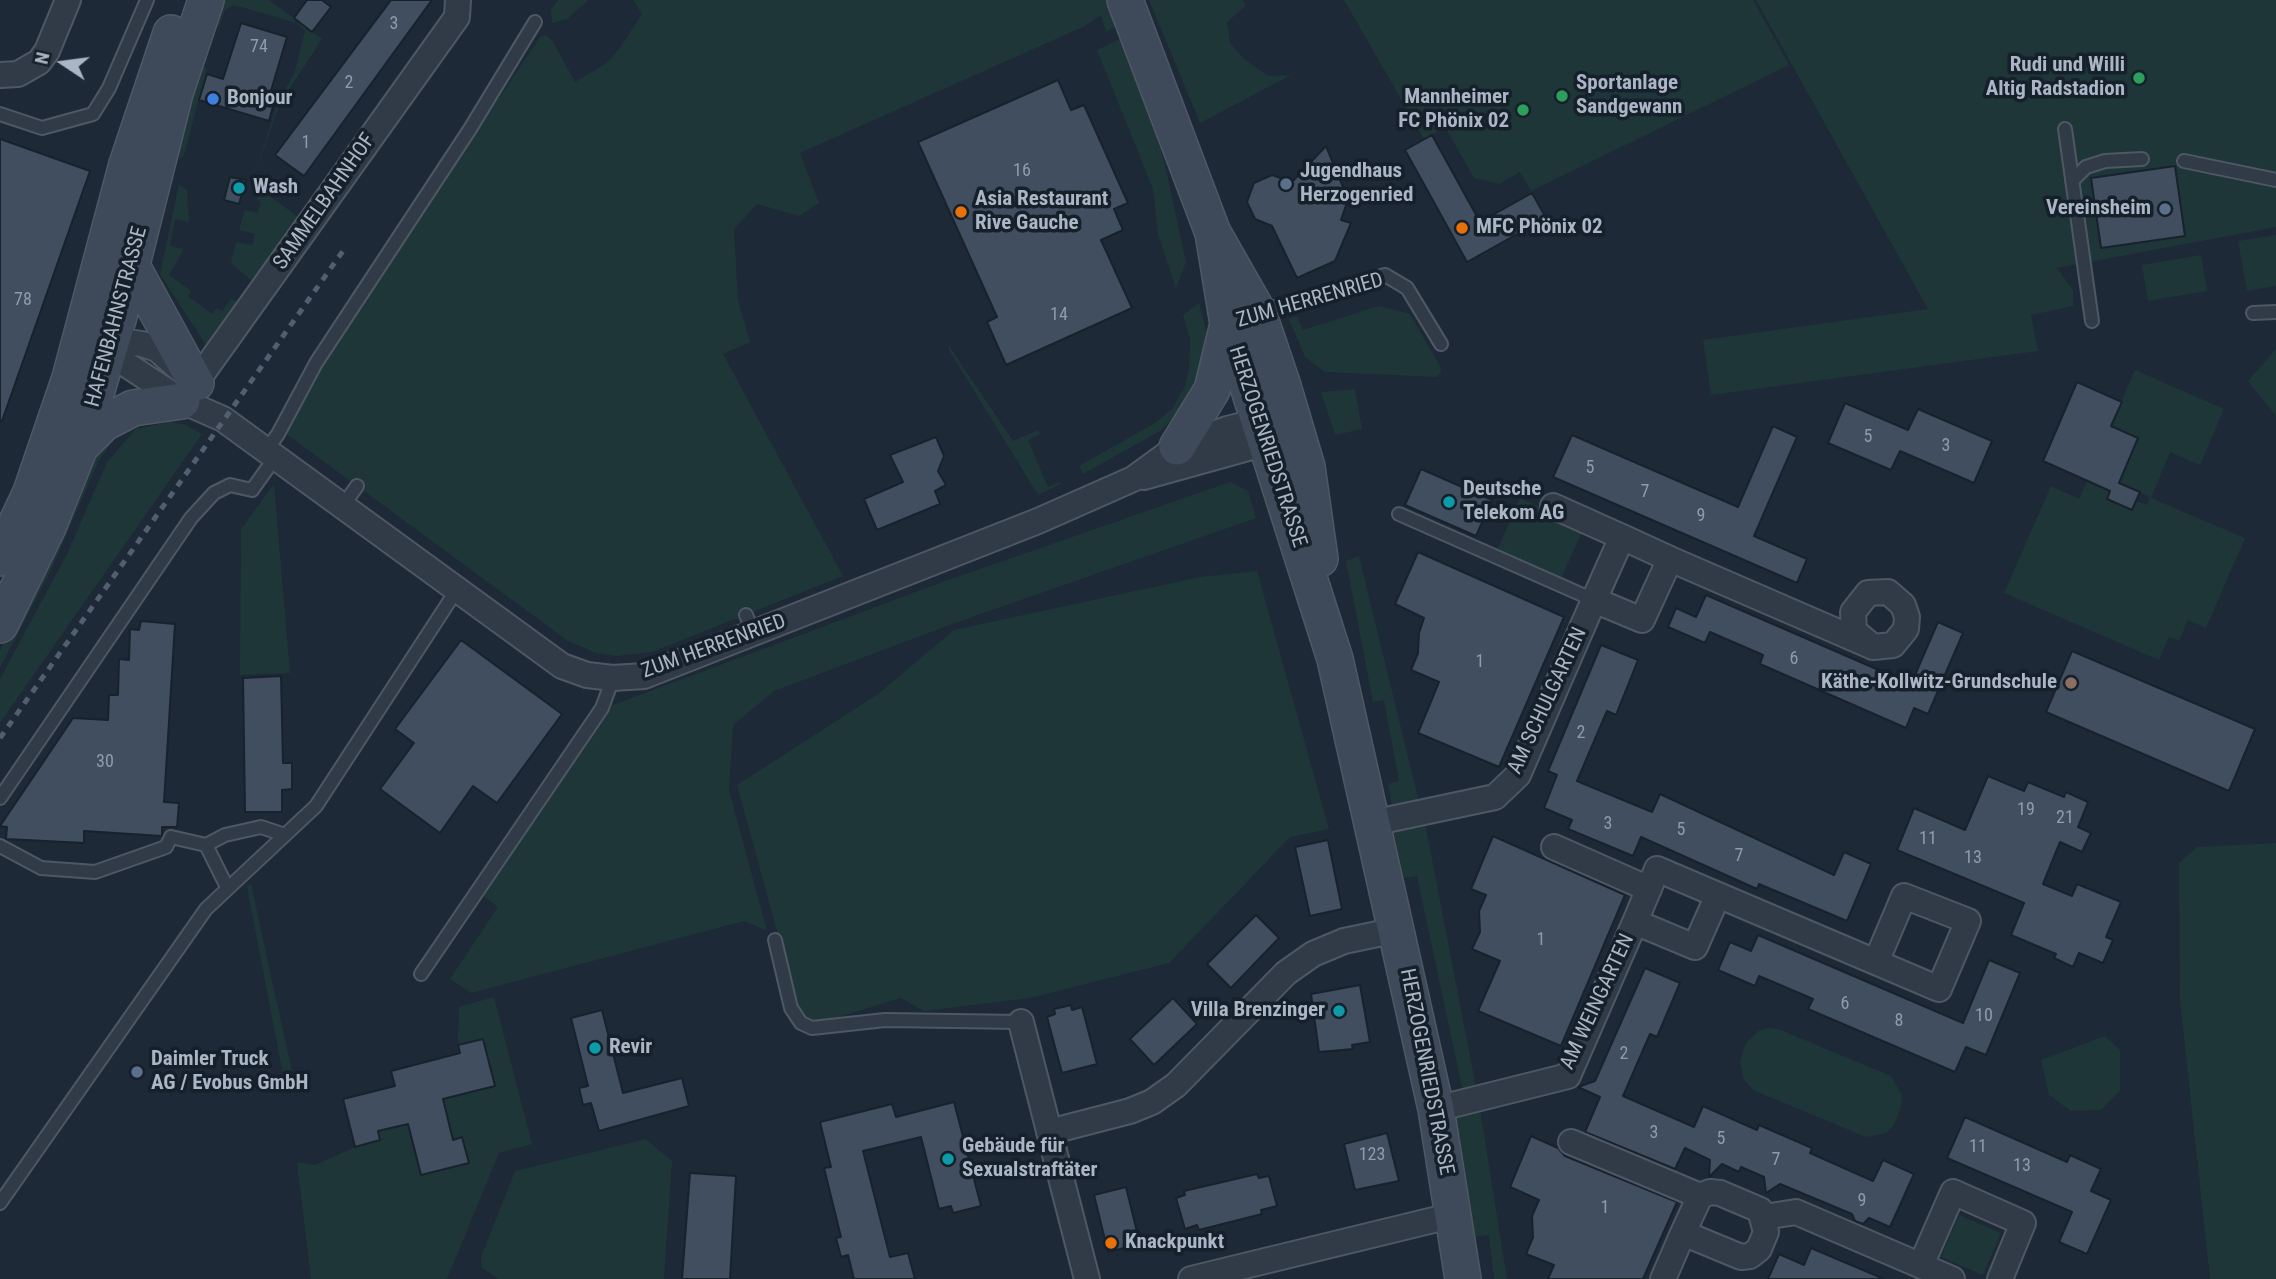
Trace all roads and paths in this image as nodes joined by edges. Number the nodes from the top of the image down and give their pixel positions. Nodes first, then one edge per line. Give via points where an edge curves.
1 (68, 0) edge
2 (147, 0) edge
3 (183, 0) edge
4 (206, 0) edge
5 (458, 0) edge
6 (1125, 0) edge
7 (535, 22) dead end
8 (0, 75) edge
9 (0, 114) edge
10 (2065, 129) dead end
11 (2142, 159) dead end
12 (2184, 161) dead end
13 (2276, 180) edge
14 (2072, 181) junction
15 (132, 266) junction
16 (2276, 312) edge
17 (2253, 313) dead end
18 (1243, 318) junction
19 (2092, 321) dead end
20 (101, 343) junction
21 (1441, 344) dead end
22 (189, 392) junction
23 (1294, 423) junction
24 (1262, 432) junction
25 (80, 447) junction
26 (1177, 447) junction
27 (269, 455) junction
28 (1133, 479) junction
29 (357, 486) dead end
30 (1553, 506) dead end
31 (342, 507) junction
32 (1399, 514) dead end
33 (1622, 537) junction
34 (0, 558) edge
35 (1670, 559) junction
36 (456, 591) junction
37 (1594, 600) junction
38 (0, 625) edge
39 (1873, 647) dead end
40 (1335, 659) junction
41 (613, 678) junction
42 (0, 798) edge
43 (1372, 823) junction
44 (285, 835) junction
45 (206, 845) junction
46 (0, 846) edge
47 (1554, 847) dead end
48 (227, 887) junction
49 (1649, 890) junction
50 (1718, 895) junction
51 (1635, 922) junction
52 (1397, 930) junction
53 (775, 940) dead end
54 (1876, 962) dead end
55 (421, 974) dead end
56 (1021, 1022) joint
57 (1436, 1109) junction
58 (1049, 1132) junction
59 (1571, 1142) dead end
60 (1700, 1196) junction
61 (0, 1203) edge
62 (1454, 1215) junction
63 (1764, 1217) junction
64 (1683, 1233) junction
65 (1921, 1265) junction
66 (1087, 1279) edge
67 (1191, 1279) edge
68 (1463, 1279) edge
69 (1663, 1279) edge
70 (1952, 1279) edge
71 (2000, 1279) edge

1 - 8 street via 39,62 18,74
2 - 9 lane via 93,114 42,128
3 - 20 street, HAFENBAHNSTRASSE via 141,116
4 - 15 street, HAFENBAHNSTRASSE via 172,104
5 - 22 street, SAMMELBAHNHOF via 457,17
6 - 18 street, HERZOGENRIEDSTRASSE
7 - 27 lane via 316,362
10 - 14 lane
11 - 14 lane via 2105,161 2086,167
12 - 13 lane
14 - 19 lane
15 - 20 street, HAFENBAHNSTRASSE
15 - 22 street
16 - 17 lane
18 - 21 lane, ZUM HERRENRIED via 1385,275 1407,288
18 - 23 street, HERZOGENRIEDSTRASSE
18 - 24 street, HERZOGENRIEDSTRASSE
18 - 26 street via 1212,390
20 - 22 street, ZUM HERRENRIED via 157,349
20 - 25 street, HAFENBAHNSTRASSE
20 - 34 street, HAFENBAHNSTRASSE
22 - 25 street via 126,411 104,423
22 - 27 street, ZUM HERRENRIED
23 - 24 street, ZUM HERRENRIED
23 - 40 street, HERZOGENRIEDSTRASSE via 1307,467
24 - 26 street, ZUM HERRENRIED
24 - 28 street, ZUM HERRENRIED via 1154,476
24 - 40 street, HERZOGENRIEDSTRASSE
25 - 38 street, HAFENBAHNSTRASSE via 48,527
26 - 28 street, ZUM HERRENRIED
27 - 31 street, ZUM HERRENRIED
27 - 42 lane via 252,490 230,485 214,493 191,518
28 - 41 street, ZUM HERRENRIED via 1038,521 750,624 643,676
29 - 31 lane
30 - 33 street
31 - 36 street, ZUM HERRENRIED
32 - 37 lane
33 - 35 street
33 - 37 street, AM SCHULGARTEN
35 - 37 street via 1642,620
35 - 39 street
36 - 41 street, ZUM HERRENRIED via 562,666
36 - 44 lane via 316,806
37 - 43 street, AM SCHULGARTEN via 1518,775 1495,797
40 - 43 street, HERZOGENRIEDSTRASSE
41 - 55 lane via 602,708
43 - 52 street, HERZOGENRIEDSTRASSE
44 - 45 lane via 261,827 225,835
44 - 48 lane
45 - 46 lane via 171,837 166,847 95,872 41,868
45 - 48 lane
47 - 49 street
48 - 61 lane via 206,909
49 - 50 street, AM WEINGARTEN via 1657,869
49 - 51 street, AM WEINGARTEN
50 - 51 street, AM WEINGARTEN via 1695,947
50 - 54 street, AM WEINGARTEN
51 - 57 street, AM WEINGARTEN via 1568,1076
52 - 57 street, HERZOGENRIEDSTRASSE
52 - 58 street via 1344,941 1313,954 1286,974 1176,1085 1152,1102
53 - 56 lane via 791,1008 801,1023 812,1028 885,1020
56 - 58 street
57 - 62 street, HERZOGENRIEDSTRASSE
58 - 66 street
59 - 60 street
60 - 63 street via 1720,1193 1760,1210
60 - 64 street
62 - 67 street
62 - 68 street, HERZOGENRIEDSTRASSE
63 - 64 street via 1766,1231 1759,1249 1750,1256 1741,1257
63 - 65 street via 1796,1212
64 - 69 street
65 - 70 street
65 - 71 street via 1953,1192 2023,1223

